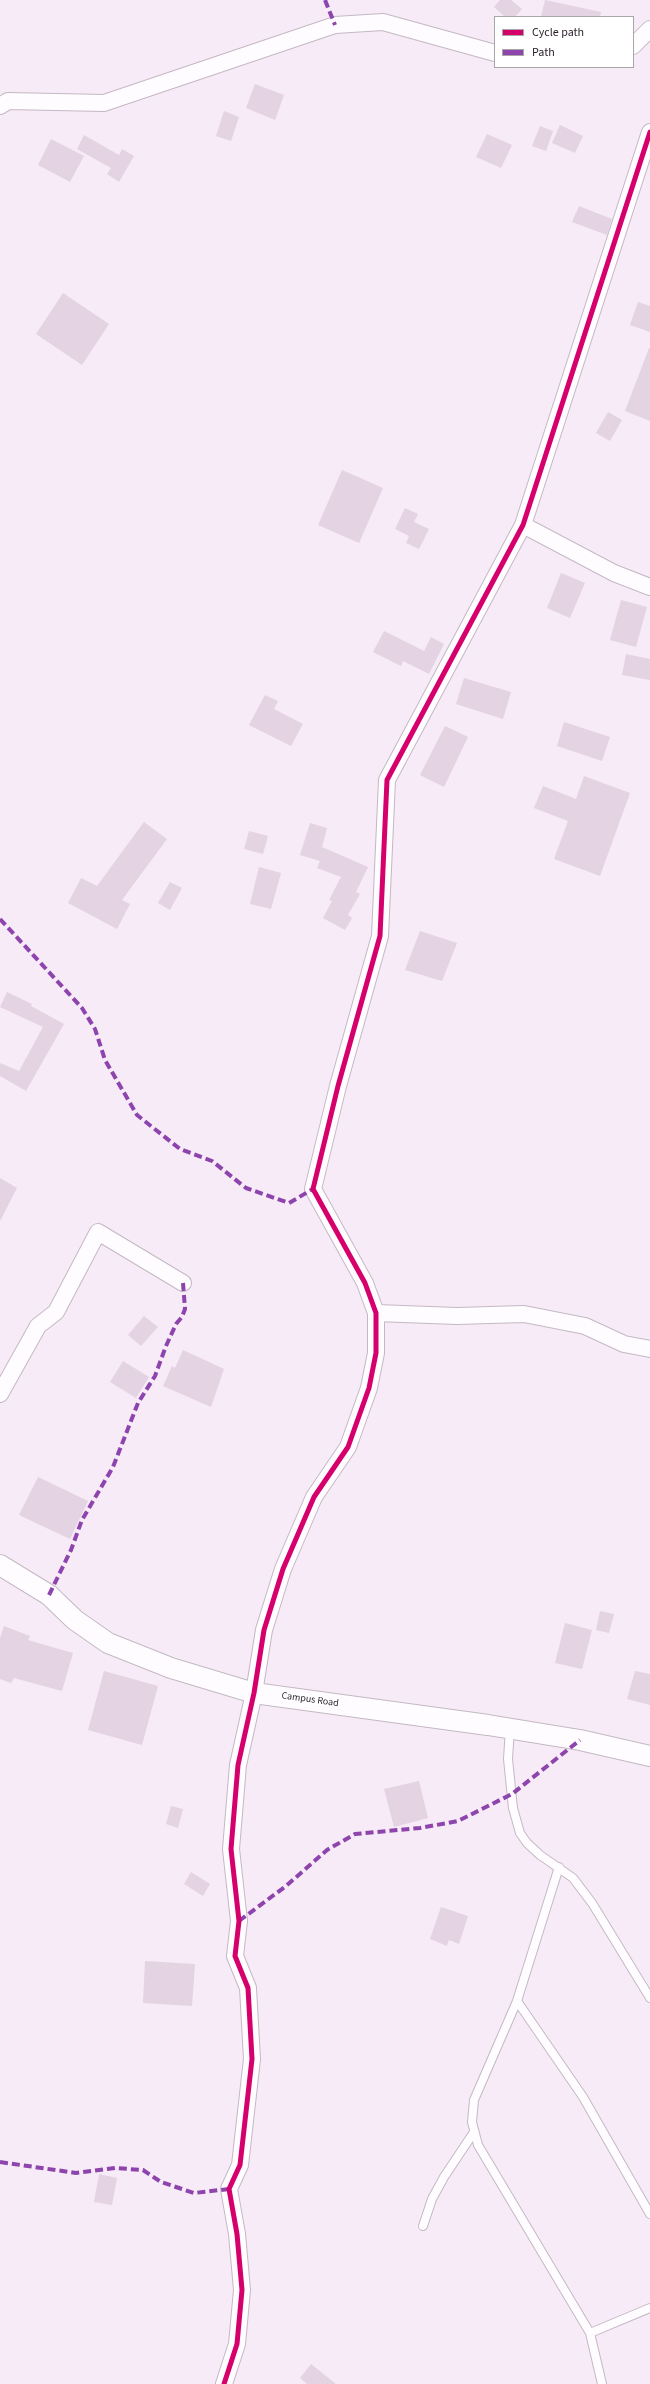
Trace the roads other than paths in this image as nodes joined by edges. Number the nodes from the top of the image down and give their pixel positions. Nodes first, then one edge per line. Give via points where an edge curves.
1 (650, 29) edge
2 (634, 45) edge
3 (494, 53) edge
4 (0, 106) edge
5 (650, 132) edge
6 (523, 525) junction
7 (650, 587) edge
8 (183, 1283) dead end
9 (376, 1313) junction
10 (650, 1349) edge
11 (0, 1394) edge
12 (0, 1565) edge
13 (254, 1693) junction
14 (510, 1728) junction
15 (650, 1756) edge
16 (559, 1867) junction
17 (650, 1998) edge
18 (518, 2001) junction
19 (474, 2132) junction
20 (650, 2214) edge
21 (423, 2226) dead end
22 (650, 2308) edge
23 (590, 2333) junction
24 (224, 2384) edge
25 (602, 2384) edge

1 - 2 street
3 - 4 street via 383,22 334,24 104,103 8,101
5 - 6 street
6 - 7 street via 614,573
6 - 9 street via 387,780 380,936 338,1086 313,1189 364,1282
8 - 11 street via 98,1232 56,1312 38,1326
9 - 10 street via 457,1316 524,1314 585,1326 624,1344
9 - 13 street via 376,1353 369,1388 348,1447 314,1497 283,1569 264,1630
12 - 13 street, Campus Road via 49,1595 76,1620 108,1643 171,1668
13 - 14 street, Campus Road
13 - 24 street via 238,1766 232,1848 239,1921 235,1956 248,1988 252,2059 240,2165 229,2189 242,2290 237,2344
14 - 15 street, Campus Road
14 - 16 lane via 508,1759 515,1820 526,1843
16 - 17 lane via 573,1878 592,1903
16 - 18 lane
18 - 19 lane via 474,2100
18 - 20 lane via 583,2097
19 - 21 lane via 444,2177
19 - 23 lane via 478,2145
22 - 23 lane
23 - 25 lane

